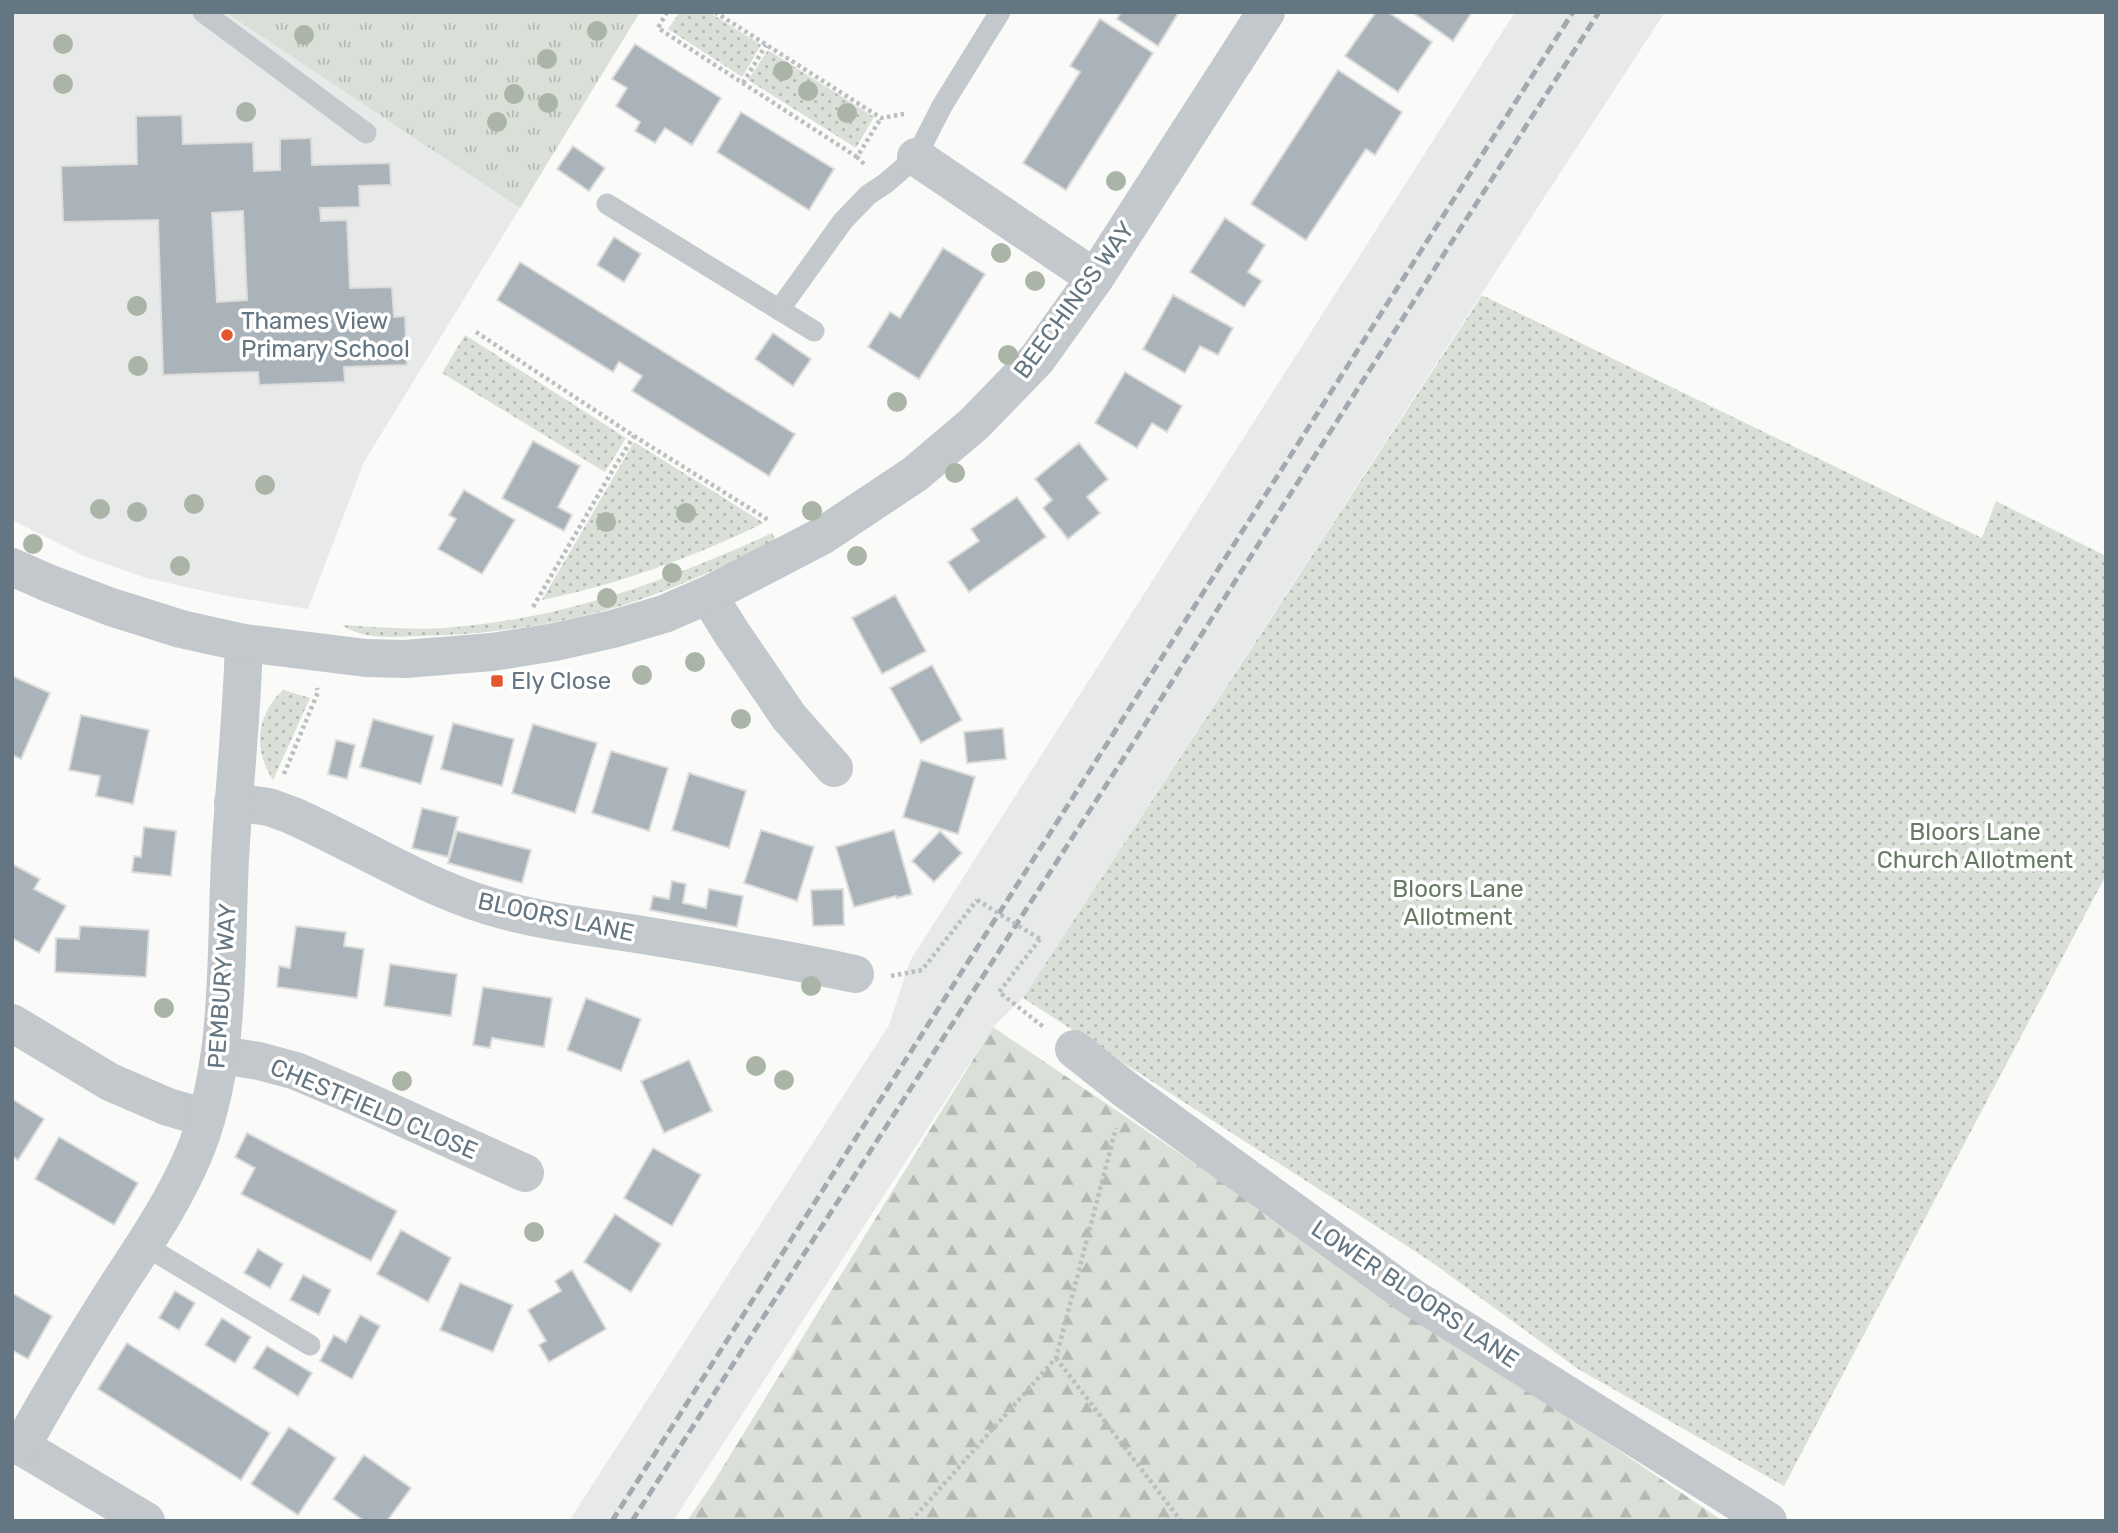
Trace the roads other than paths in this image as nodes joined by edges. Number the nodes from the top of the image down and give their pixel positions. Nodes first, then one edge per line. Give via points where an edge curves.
1 (203, 12) edge
2 (1000, 12) edge
3 (1266, 12) edge
4 (366, 133) dead end
5 (916, 157) junction
6 (607, 204) dead end
7 (1095, 278) junction
8 (779, 310) junction
9 (814, 331) dead end
10 (12, 567) edge
11 (708, 595) junction
12 (244, 643) junction
13 (834, 768) dead end
14 (251, 805) junction
15 (855, 974) dead end
16 (12, 1023) edge
17 (1074, 1049) road end
18 (220, 1055) junction
19 (206, 1118) junction
20 (525, 1173) dead end
21 (144, 1245) junction
22 (310, 1345) dead end
23 (16, 1444) edge
24 (146, 1521) edge
25 (1768, 1521) edge

1 - 4 lane
2 - 5 lane
3 - 7 street, BEECHINGS WAY
5 - 7 street
5 - 8 lane via 843,221
6 - 8 lane
7 - 11 street, BEECHINGS WAY via 1037,359 974,424 915,474 822,536
8 - 9 lane
10 - 12 street via 136,616
11 - 12 street, BEECHINGS WAY via 613,629 492,652 366,658
11 - 13 street via 789,717
12 - 14 street, PEMBURY WAY via 242,700
14 - 15 street, BLOORS LANE via 322,828 449,890 505,910
14 - 18 street, PEMBURY WAY
16 - 19 street via 110,1082
17 - 25 street, LOWER BLOORS LANE via 1410,1296
18 - 19 street, PEMBURY WAY
18 - 20 street, CHESTFIELD CLOSE via 296,1071
19 - 21 street, PEMBURY WAY via 173,1200
21 - 22 lane
21 - 23 street, PEMBURY WAY
23 - 24 street, PEMBURY WAY

